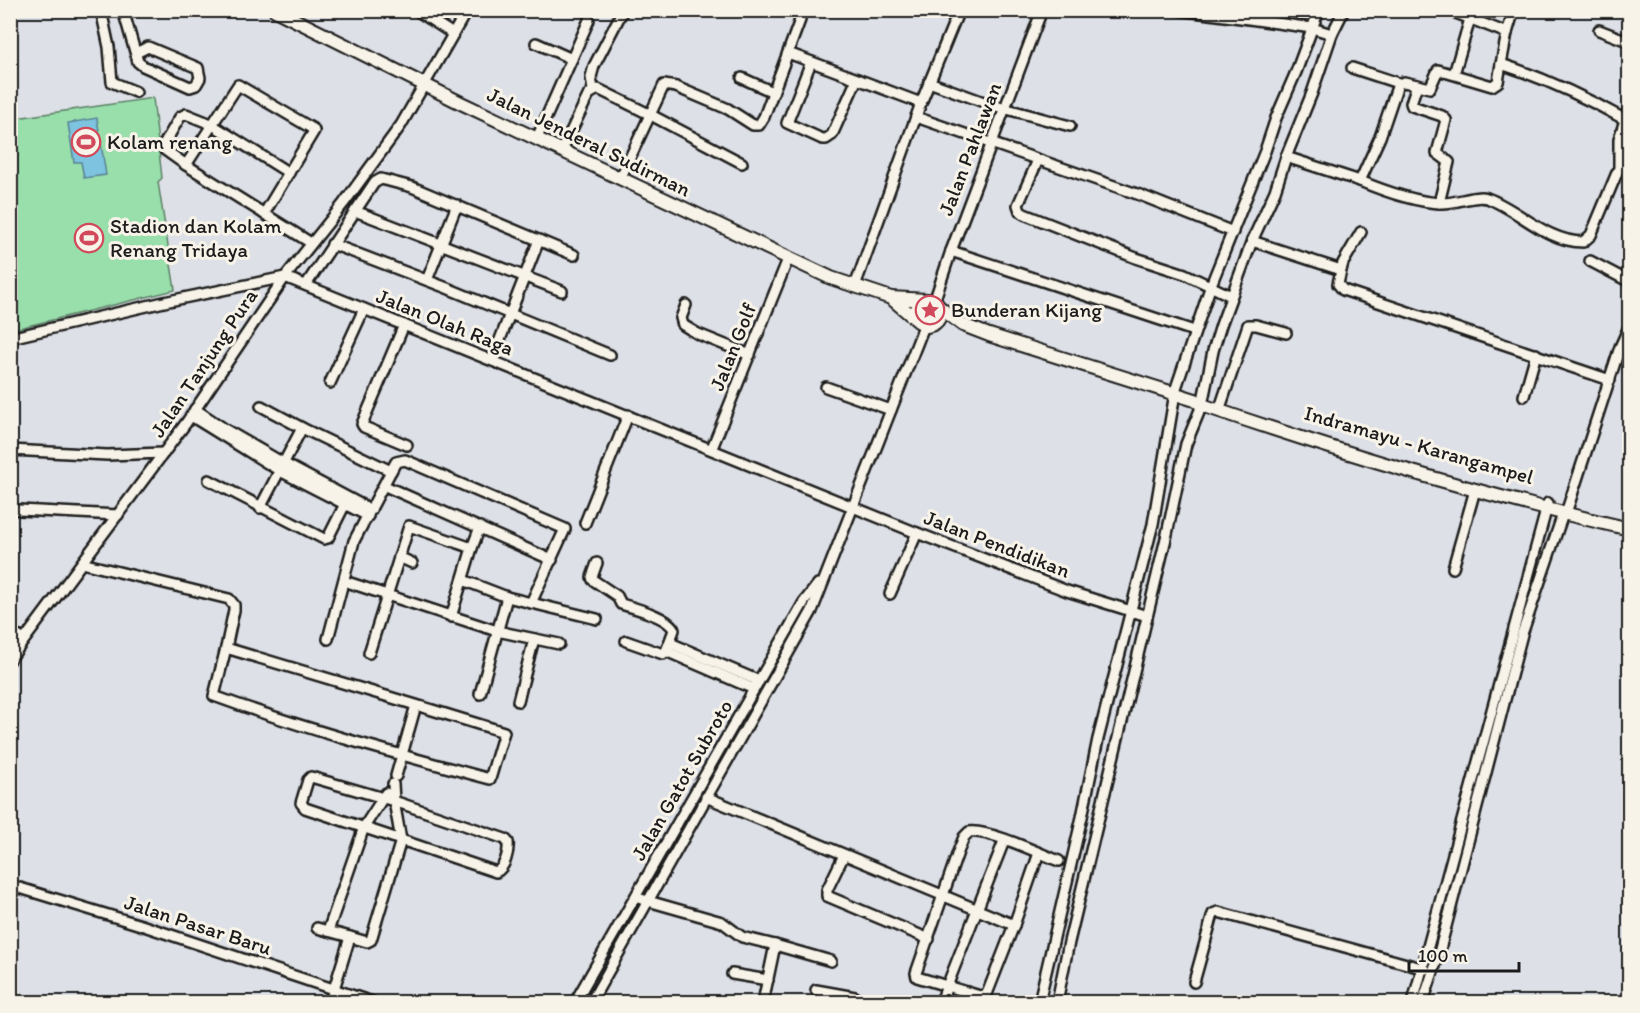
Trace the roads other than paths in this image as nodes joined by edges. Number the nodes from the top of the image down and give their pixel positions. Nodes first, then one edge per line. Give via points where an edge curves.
1 (101, 10) edge
2 (123, 10) edge
3 (275, 10) edge
4 (416, 10) edge
5 (467, 10) edge
6 (623, 10) edge
7 (959, 10) edge
8 (1042, 10) edge
9 (1178, 10) edge
10 (1318, 10) edge
11 (1344, 10) edge
12 (1448, 10) edge
13 (1514, 10) edge
14 (1206, 12) edge
15 (1470, 19) junction
16 (589, 20) dead end
17 (800, 20) dead end
18 (1313, 29) junction
19 (1599, 30) dead end
20 (1507, 33) junction
21 (453, 34) junction
22 (1330, 34) junction
23 (1629, 42) edge
24 (536, 43) dead end
25 (788, 52) junction
26 (136, 53) junction
27 (572, 59) junction
28 (812, 62) junction
29 (1501, 64) junction
30 (1352, 68) dead end
31 (1454, 74) junction
32 (742, 78) dead end
33 (856, 79) junction
34 (929, 82) junction
35 (1398, 83) junction
36 (425, 85) junction
37 (1417, 85) junction
38 (593, 90) junction
39 (136, 92) dead end
40 (773, 92) junction
41 (921, 103) junction
42 (1629, 105) edge
43 (1004, 108) junction
44 (649, 114) junction
45 (916, 117) junction
46 (1624, 119) junction
47 (211, 124) junction
48 (1070, 126) dead end
49 (537, 138) junction
50 (991, 144) junction
51 (562, 150) junction
52 (1286, 157) junction
53 (1038, 160) junction
54 (742, 164) dead end
55 (186, 165) junction
56 (1619, 168) junction
57 (1629, 170) edge
58 (290, 173) junction
59 (620, 179) junction
60 (1360, 181) junction
61 (1439, 203) junction
62 (457, 205) junction
63 (355, 211) junction
64 (264, 214) junction
65 (1233, 232) junction
66 (1361, 232) dead end
67 (539, 240) junction
68 (1252, 241) junction
69 (311, 243) junction
70 (442, 243) junction
71 (332, 244) junction
72 (951, 251) junction
73 (574, 255) dead end
74 (788, 259) junction
75 (1590, 261) dead end
76 (1341, 270) junction
77 (285, 277) junction
78 (525, 277) junction
79 (427, 280) junction
80 (1629, 282) edge
81 (306, 285) junction
82 (855, 286) junction
83 (1212, 286) junction
84 (562, 291) dead end
85 (1230, 295) junction
86 (891, 298) junction
87 (934, 303) junction
88 (686, 305) dead end
89 (364, 309) junction
90 (509, 315) junction
91 (924, 324) junction
92 (404, 325) junction
93 (963, 325) junction
94 (1629, 325) edge
95 (1194, 331) junction
96 (1286, 333) dead end
97 (10, 338) edge
98 (1625, 349) edge
99 (1536, 354) junction
100 (609, 355) dead end
101 (750, 355) junction
102 (492, 360) junction
103 (1610, 380) junction
104 (330, 383) dead end
105 (826, 387) dead end
106 (1175, 394) junction
107 (1524, 396) dead end
108 (1200, 401) junction
109 (1221, 405) junction
110 (261, 406) dead end
111 (891, 410) junction
112 (193, 412) junction
113 (628, 415) junction
114 (302, 428) junction
115 (407, 446) dead end
116 (712, 448) junction
117 (10, 450) edge
118 (164, 453) junction
119 (281, 467) junction
120 (391, 471) junction
121 (209, 480) dead end
122 (385, 486) junction
123 (1475, 490) junction
124 (345, 504) junction
125 (853, 505) junction
126 (260, 508) junction
127 (1556, 509) junction
128 (19, 510) dead end
129 (369, 513) junction
130 (118, 515) junction
131 (1629, 522) edge
132 (585, 523) dead end
133 (480, 527) junction
134 (1629, 530) edge
135 (917, 533) junction
136 (472, 548) junction
137 (399, 557) junction
138 (552, 560) junction
139 (82, 562) junction
140 (412, 563) dead end
141 (597, 563) dead end
142 (1454, 567) dead end
143 (824, 578) junction
144 (463, 580) junction
145 (344, 581) junction
146 (890, 594) dead end
147 (388, 596) junction
148 (507, 597) junction
149 (531, 603) junction
150 (1139, 614) junction
151 (451, 617) junction
152 (597, 619) dead end
153 (10, 631) edge
154 (497, 631) junction
155 (328, 639) dead end
156 (534, 639) junction
157 (24, 640) junction
158 (626, 640) dead end
159 (559, 644) dead end
160 (668, 647) junction
161 (226, 648) junction
162 (369, 652) dead end
163 (10, 659) edge
164 (757, 685) junction
165 (480, 694) dead end
166 (518, 701) dead end
167 (416, 705) junction
168 (402, 753) junction
169 (396, 776) dead end
170 (383, 797) junction
171 (706, 797) junction
172 (394, 801) junction
173 (364, 827) junction
174 (400, 840) junction
175 (1004, 841) junction
176 (1039, 853) junction
177 (844, 855) junction
178 (1059, 861) dead end
179 (10, 885) edge
180 (943, 896) junction
181 (636, 897) junction
182 (647, 902) junction
183 (977, 910) junction
184 (1059, 921) junction
185 (1072, 924) junction
186 (1014, 925) junction
187 (317, 928) dead end
188 (328, 931) junction
189 (1431, 934) junction
190 (1443, 936) junction
191 (350, 937) junction
192 (929, 939) junction
193 (775, 945) junction
194 (831, 961) dead end
195 (1421, 968) junction
196 (1433, 973) junction
197 (732, 974) dead end
198 (768, 980) junction
199 (1194, 982) dead end
200 (947, 987) junction
201 (334, 989) junction
202 (816, 990) dead end
203 (855, 997) dead end
204 (839, 998) edge
205 (942, 999) dead end
206 (330, 1002) edge
207 (372, 1002) edge
208 (575, 1002) edge
209 (591, 1002) edge
210 (763, 1002) edge
211 (1039, 1002) edge
212 (1057, 1002) edge
213 (1413, 1002) edge
214 (1424, 1002) edge

1 - 39 street via 112,82
2 - 26 street
3 - 36 main road, Jalan Jenderal Sudirman
4 - 21 street
5 - 21 street, Jalan Tanjung Pura
6 - 38 street via 594,66
7 - 34 street
8 - 43 street, Jalan Pahlawan
9 - 14 street
10 - 18 street
11 - 22 street
12 - 15 street
13 - 20 street
14 - 18 street
15 - 20 street
15 - 31 street
16 - 27 street
17 - 25 street
18 - 22 street
18 - 65 street
19 - 23 street
20 - 29 street
21 - 36 street, Jalan Tanjung Pura
22 - 52 street
24 - 27 street
25 - 28 street
25 - 40 street
26 - 26 street via 148,47 198,68 200,78 190,87 143,66
27 - 49 street
28 - 33 street
28 - 33 street via 787,123 822,139 832,135
29 - 31 street via 1498,82 1492,86
29 - 46 street via 1594,102
30 - 35 street
31 - 37 street via 1438,70 1430,88
32 - 40 street
33 - 41 street
34 - 41 street
34 - 43 street
35 - 37 street
35 - 60 street
36 - 49 main road, Jalan Jenderal Sudirman
36 - 69 street, Jalan Tanjung Pura via 401,125
37 - 61 street via 1412,106 1446,120 1437,153 1449,162
38 - 44 street via 603,91
38 - 51 street
40 - 44 street via 756,126 728,109 667,84
41 - 45 street
42 - 46 street
43 - 48 street
43 - 50 street, Jalan Pahlawan
44 - 54 street
44 - 59 street
45 - 50 street
45 - 82 street
46 - 56 street
47 - 55 street
47 - 55 street via 186,114 180,117 163,146
47 - 58 street
47 - 58 street via 238,85 304,123 314,131
49 - 51 main road, Jalan Jenderal Sudirman
50 - 53 street
50 - 72 street, Jalan Pahlawan
51 - 59 main road, Jalan Jenderal Sudirman
52 - 60 street
52 - 68 street
53 - 65 street
53 - 83 street via 1019,203 1024,214
55 - 64 street
56 - 57 street
56 - 61 street via 1591,235 1584,242 1536,227 1488,199
58 - 64 street
59 - 74 main road, Jalan Jenderal Sudirman
60 - 61 street
62 - 63 street via 381,179
62 - 67 street
62 - 70 street
63 - 70 street
63 - 71 street
64 - 69 street
65 - 83 street
66 - 76 street
67 - 73 street
67 - 78 street
68 - 76 street
68 - 85 street
69 - 77 street, Jalan Tanjung Pura
70 - 78 street
70 - 79 street
71 - 79 street
71 - 81 street
72 - 87 street, Jalan Pahlawan
72 - 95 street
74 - 82 main road, Jalan Jenderal Sudirman
74 - 101 street, Jalan Golf
75 - 80 street
76 - 99 street via 1338,284 1343,290
77 - 81 street, Jalan Olah Raga
77 - 97 street
77 - 112 street, Jalan Tanjung Pura
78 - 84 street
78 - 90 street
79 - 90 street
81 - 89 street, Jalan Olah Raga
82 - 86 main road, Jalan Jenderal Sudirman
83 - 85 street
83 - 95 street
85 - 108 street
86 - 87 main road
86 - 91 main road
87 - 91 main road via 941,311 939,319
87 - 91 main road via 920,303 916,308 915,315
87 - 93 main road
88 - 101 street via 681,318 683,325
89 - 92 street, Jalan Olah Raga
89 - 104 street
90 - 100 street
90 - 102 street
91 - 93 main road
91 - 111 street, Jalan Gatot Subroto
92 - 102 street, Jalan Olah Raga
92 - 115 street via 362,424
93 - 106 main road, Indramayu - Karangampel
94 - 98 street
95 - 106 street
96 - 109 street via 1248,325
98 - 103 street
99 - 103 street
99 - 107 street
101 - 116 street, Jalan Golf
102 - 113 street, Jalan Olah Raga
103 - 127 street
105 - 111 street
106 - 108 main road, Indramayu - Karangampel
106 - 150 street
108 - 109 main road, Indramayu - Karangampel
108 - 123 main road, Indramayu - Karangampel via 1290,435
108 - 150 street
109 - 127 main road, Indramayu - Karangampel
110 - 114 street
111 - 125 street, Jalan Gatot Subroto
112 - 118 street, Jalan Tanjung Pura
112 - 119 street
113 - 116 street, Jalan Olah Raga
113 - 132 street
114 - 119 street
114 - 120 street
116 - 125 street, Jalan Olah Raga
117 - 118 street via 107,455
118 - 130 street, Jalan Tanjung Pura
119 - 124 street
119 - 126 street
119 - 129 street
120 - 122 street
120 - 138 street via 396,462 405,460 565,529
121 - 126 street
122 - 129 street
122 - 133 street
123 - 127 main road, Indramayu - Karangampel
123 - 142 street
124 - 126 street via 324,539
124 - 129 street
125 - 135 street, Jalan Pendidikan
125 - 143 street, Jalan Gatot Subroto
127 - 131 main road, Indramayu - Karangampel
127 - 134 main road
127 - 189 street
127 - 190 street
128 - 130 street
129 - 145 street via 354,541
130 - 139 street, Jalan Tanjung Pura
133 - 136 street
133 - 138 street
135 - 146 street
135 - 150 street, Jalan Pendidikan via 1067,591
136 - 137 street via 409,526
136 - 144 street
137 - 140 street
137 - 147 street
138 - 149 street
139 - 157 street, Jalan Tanjung Pura
139 - 161 street via 229,599 234,610
141 - 160 street via 593,580 617,596 621,604 670,623 674,630
143 - 164 street, Jalan Gatot Subroto via 804,602
143 - 171 street, Jalan Gatot Subroto via 812,611
144 - 148 street
144 - 151 street
145 - 147 street
145 - 155 street
147 - 151 street
147 - 162 street
148 - 149 street
148 - 154 street
149 - 152 street
150 - 184 street via 1098,739
150 - 185 street
151 - 154 street
153 - 157 street
154 - 156 street
154 - 165 street
156 - 159 street
156 - 166 street
157 - 163 street, Jalan Tanjung Pura
158 - 160 street via 661,654
160 - 164 street
161 - 167 street
161 - 168 street via 214,696 273,718
164 - 181 street, Jalan Gatot Subroto
167 - 168 street
167 - 168 street via 504,732 490,778
168 - 169 street
170 - 172 street
170 - 172 street via 393,784
170 - 173 street
170 - 173 street via 309,778 302,806
171 - 177 street
171 - 182 street, Jalan Gatot Subroto
172 - 174 street
172 - 174 street via 498,835 509,846 500,872 496,872
173 - 174 street
173 - 188 street
174 - 191 street via 371,940
175 - 176 street
175 - 180 street via 978,831 967,834
175 - 183 street
176 - 178 street
176 - 186 street
177 - 180 street
177 - 192 street via 827,896
179 - 201 street, Jalan Pasar Baru
180 - 183 street
180 - 192 street
181 - 182 street
181 - 208 street, Jalan Gatot Subroto
182 - 193 street via 722,922 742,937
182 - 209 street, Jalan Gatot Subroto
183 - 186 street
183 - 200 street
184 - 185 street
184 - 211 street
185 - 212 street
186 - 200 street via 987,994 980,996
187 - 188 street
188 - 191 street
189 - 190 street
189 - 195 street
190 - 196 street
191 - 201 street
192 - 200 street via 916,975
193 - 194 street
193 - 198 street
195 - 196 street
195 - 199 street via 1218,912 1213,914 1208,928
195 - 213 street
196 - 214 street
197 - 198 street
198 - 210 street
200 - 205 street
201 - 206 street
201 - 207 street, Jalan Pasar Baru
202 - 204 street
203 - 204 street

